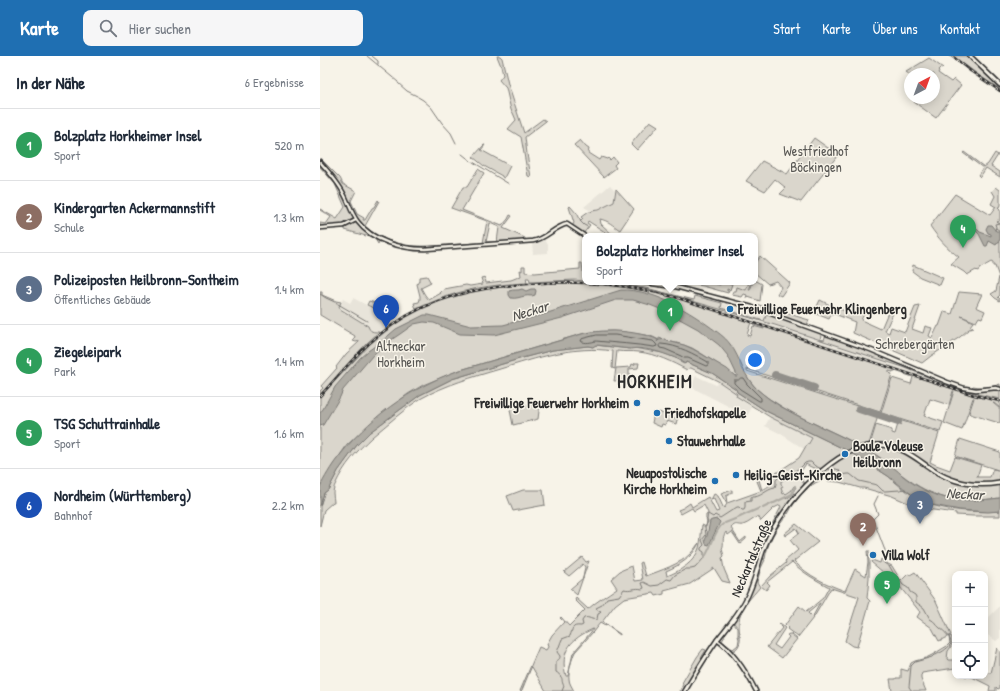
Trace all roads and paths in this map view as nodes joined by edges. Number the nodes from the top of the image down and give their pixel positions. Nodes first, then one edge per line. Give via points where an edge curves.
1 (970, 56) edge
2 (1000, 85) edge
3 (320, 162) edge
4 (353, 214) junction
5 (356, 220) junction
6 (352, 223) junction
7 (320, 228) edge
8 (582, 234) edge
9 (661, 285) edge
10 (1000, 389) edge
11 (1000, 483) edge
12 (717, 640) junction
13 (720, 644) junction
14 (713, 646) junction
15 (724, 646) junction
16 (685, 691) edge
17 (756, 691) edge

1 - 2 main road
3 - 4 main road via 339,184
4 - 5 main road
4 - 6 main road
5 - 6 main road
5 - 8 main road via 377,238 397,245 425,249 532,241 545,237 567,224
6 - 7 main road
9 - 10 main road via 701,293 768,312 872,350 964,388
11 - 12 main road, Neckartalstraße via 975,484 950,479 909,453 885,445 870,445 840,457 794,500 776,524 751,589 736,616
12 - 13 main road
12 - 14 main road, Neckartalstraße
12 - 15 main road
13 - 14 main road
13 - 15 main road
14 - 16 main road, Neckartalstraße
15 - 17 main road via 732,653

